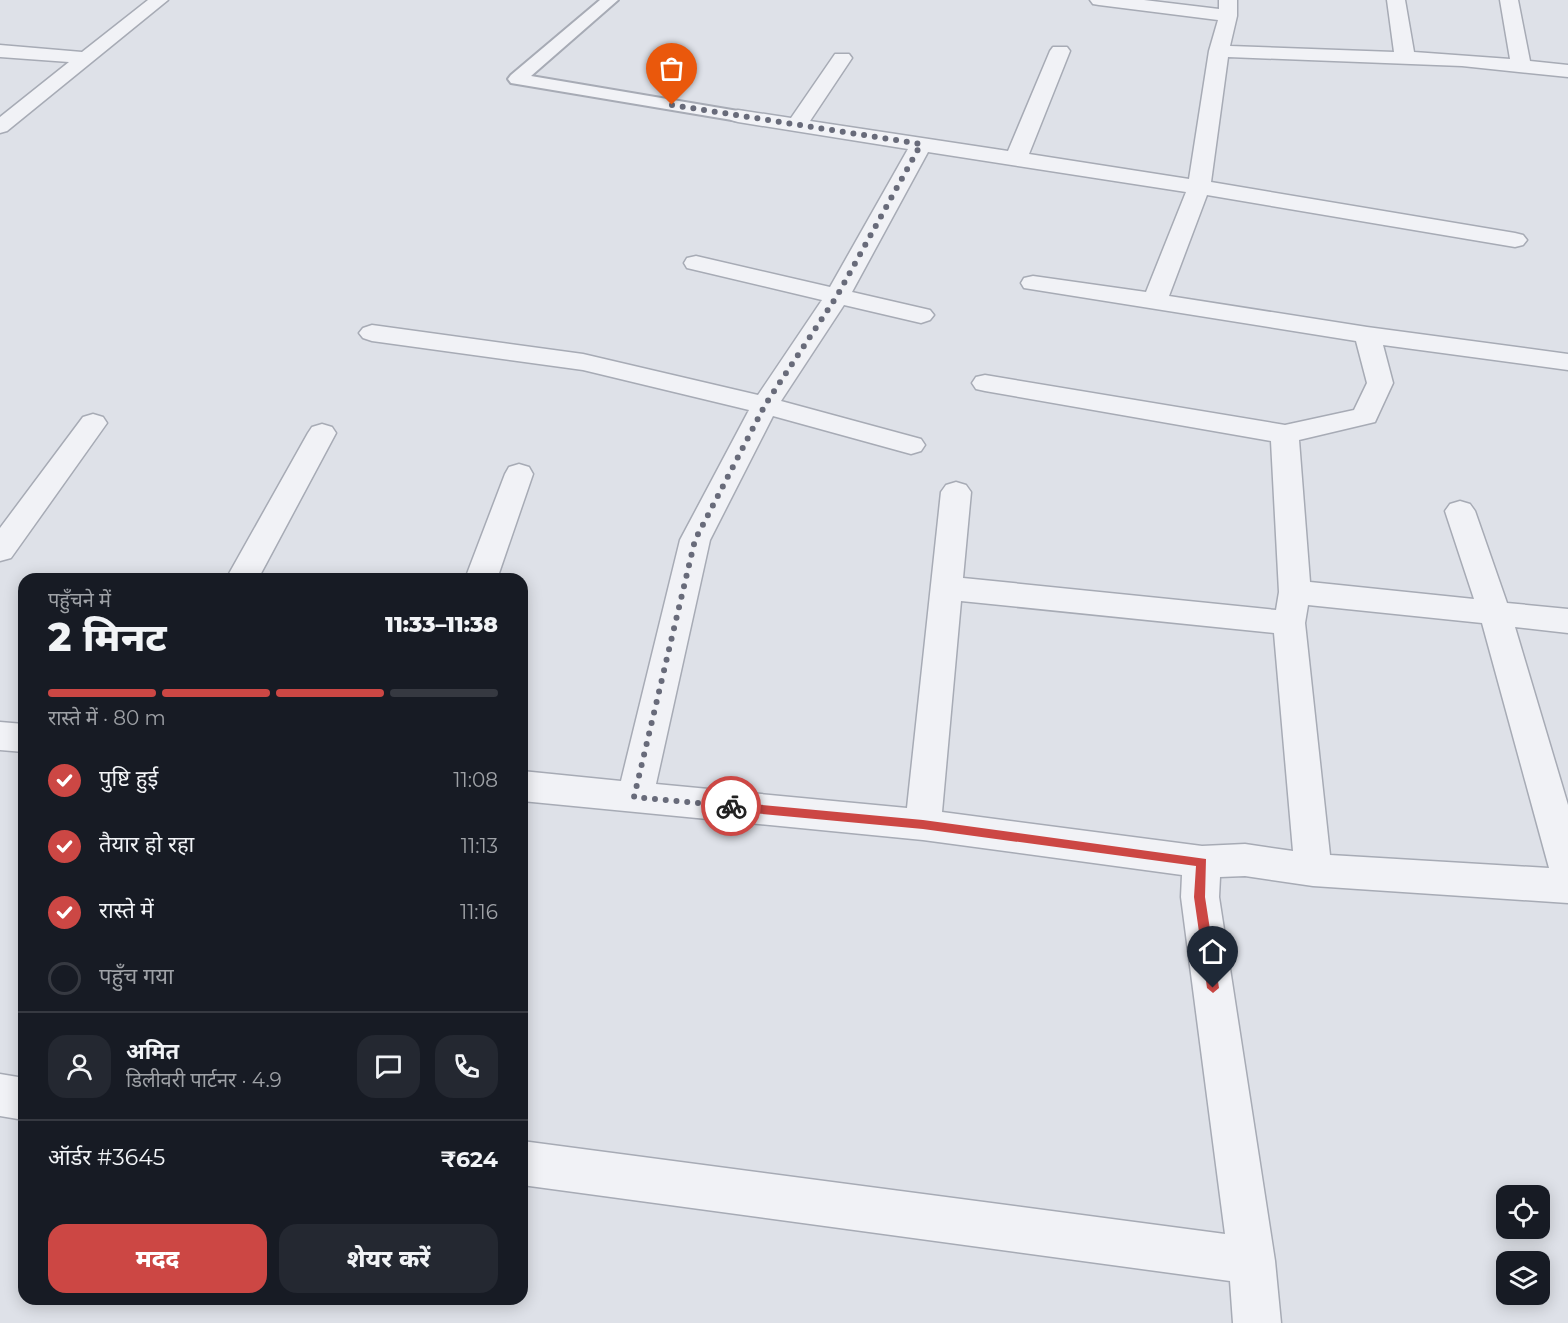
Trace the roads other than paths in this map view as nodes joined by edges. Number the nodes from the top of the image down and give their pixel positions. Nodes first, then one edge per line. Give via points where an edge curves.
1 (159, 0) edge
2 (610, 0) edge
3 (1099, 0) edge
4 (1396, 0) edge
5 (1509, 0) edge
6 (1228, 8) edge
7 (0, 51) edge
8 (1060, 51) dead end
9 (1219, 51) junction
10 (87, 58) junction
11 (842, 58) dead end
12 (1405, 58) junction
13 (1521, 65) junction
14 (1568, 71) edge
15 (738, 116) joint
16 (797, 125) junction
17 (0, 127) edge
18 (921, 144) junction
19 (1016, 159) junction
20 (1199, 187) junction
21 (1515, 240) dead end
22 (696, 263) dead end
23 (1033, 283) dead end
24 (837, 296) junction
25 (1155, 301) junction
26 (921, 315) dead end
27 (372, 333) dead end
28 (1367, 335) junction
29 (1568, 362) edge
30 (985, 383) dead end
31 (765, 405) junction
32 (93, 423) dead end
33 (322, 433) dead end
34 (1285, 434) junction
35 (911, 444) dead end
36 (519, 474) dead end
37 (956, 492) dead end
38 (1460, 511) dead end
39 (0, 550) edge
40 (245, 573) edge
41 (483, 573) edge
42 (946, 588) junction
43 (1292, 607) junction
44 (1495, 614) junction
45 (1568, 621) edge
46 (0, 736) edge
47 (18, 738) edge
48 (528, 787) edge
49 (634, 797) junction
50 (923, 825) junction
51 (1202, 862) junction
52 (1568, 868) edge
53 (1313, 870) junction
54 (1568, 886) edge
55 (0, 1095) edge
56 (18, 1097) edge
57 (528, 1164) edge
58 (1252, 1261) junction
59 (1257, 1323) edge

1 - 10 street
2 - 15 lane via 517,79
3 - 6 street
4 - 12 street
5 - 13 street
6 - 9 street
7 - 10 street
8 - 19 street
9 - 12 street
9 - 20 street
10 - 17 street
11 - 16 street
12 - 13 street
13 - 14 street
15 - 16 street
16 - 18 street
18 - 19 street
18 - 24 street
19 - 20 street
20 - 21 street
20 - 25 street
22 - 24 street
23 - 25 street
24 - 26 street
24 - 31 street
25 - 28 street
27 - 31 street via 583,362
28 - 29 street
28 - 34 street via 1380,383 1365,416
30 - 34 street
31 - 35 street
31 - 49 street via 695,540
32 - 39 street
33 - 40 street
34 - 43 street
36 - 41 street
37 - 42 street
38 - 44 street
42 - 43 street
42 - 50 street
43 - 44 street
43 - 53 street
44 - 45 street
44 - 52 street
46 - 47 street
48 - 49 street
49 - 50 street
50 - 51 street
51 - 53 street via 1245,860
51 - 58 street via 1200,897
53 - 54 street
55 - 56 street
57 - 58 street
58 - 59 street

